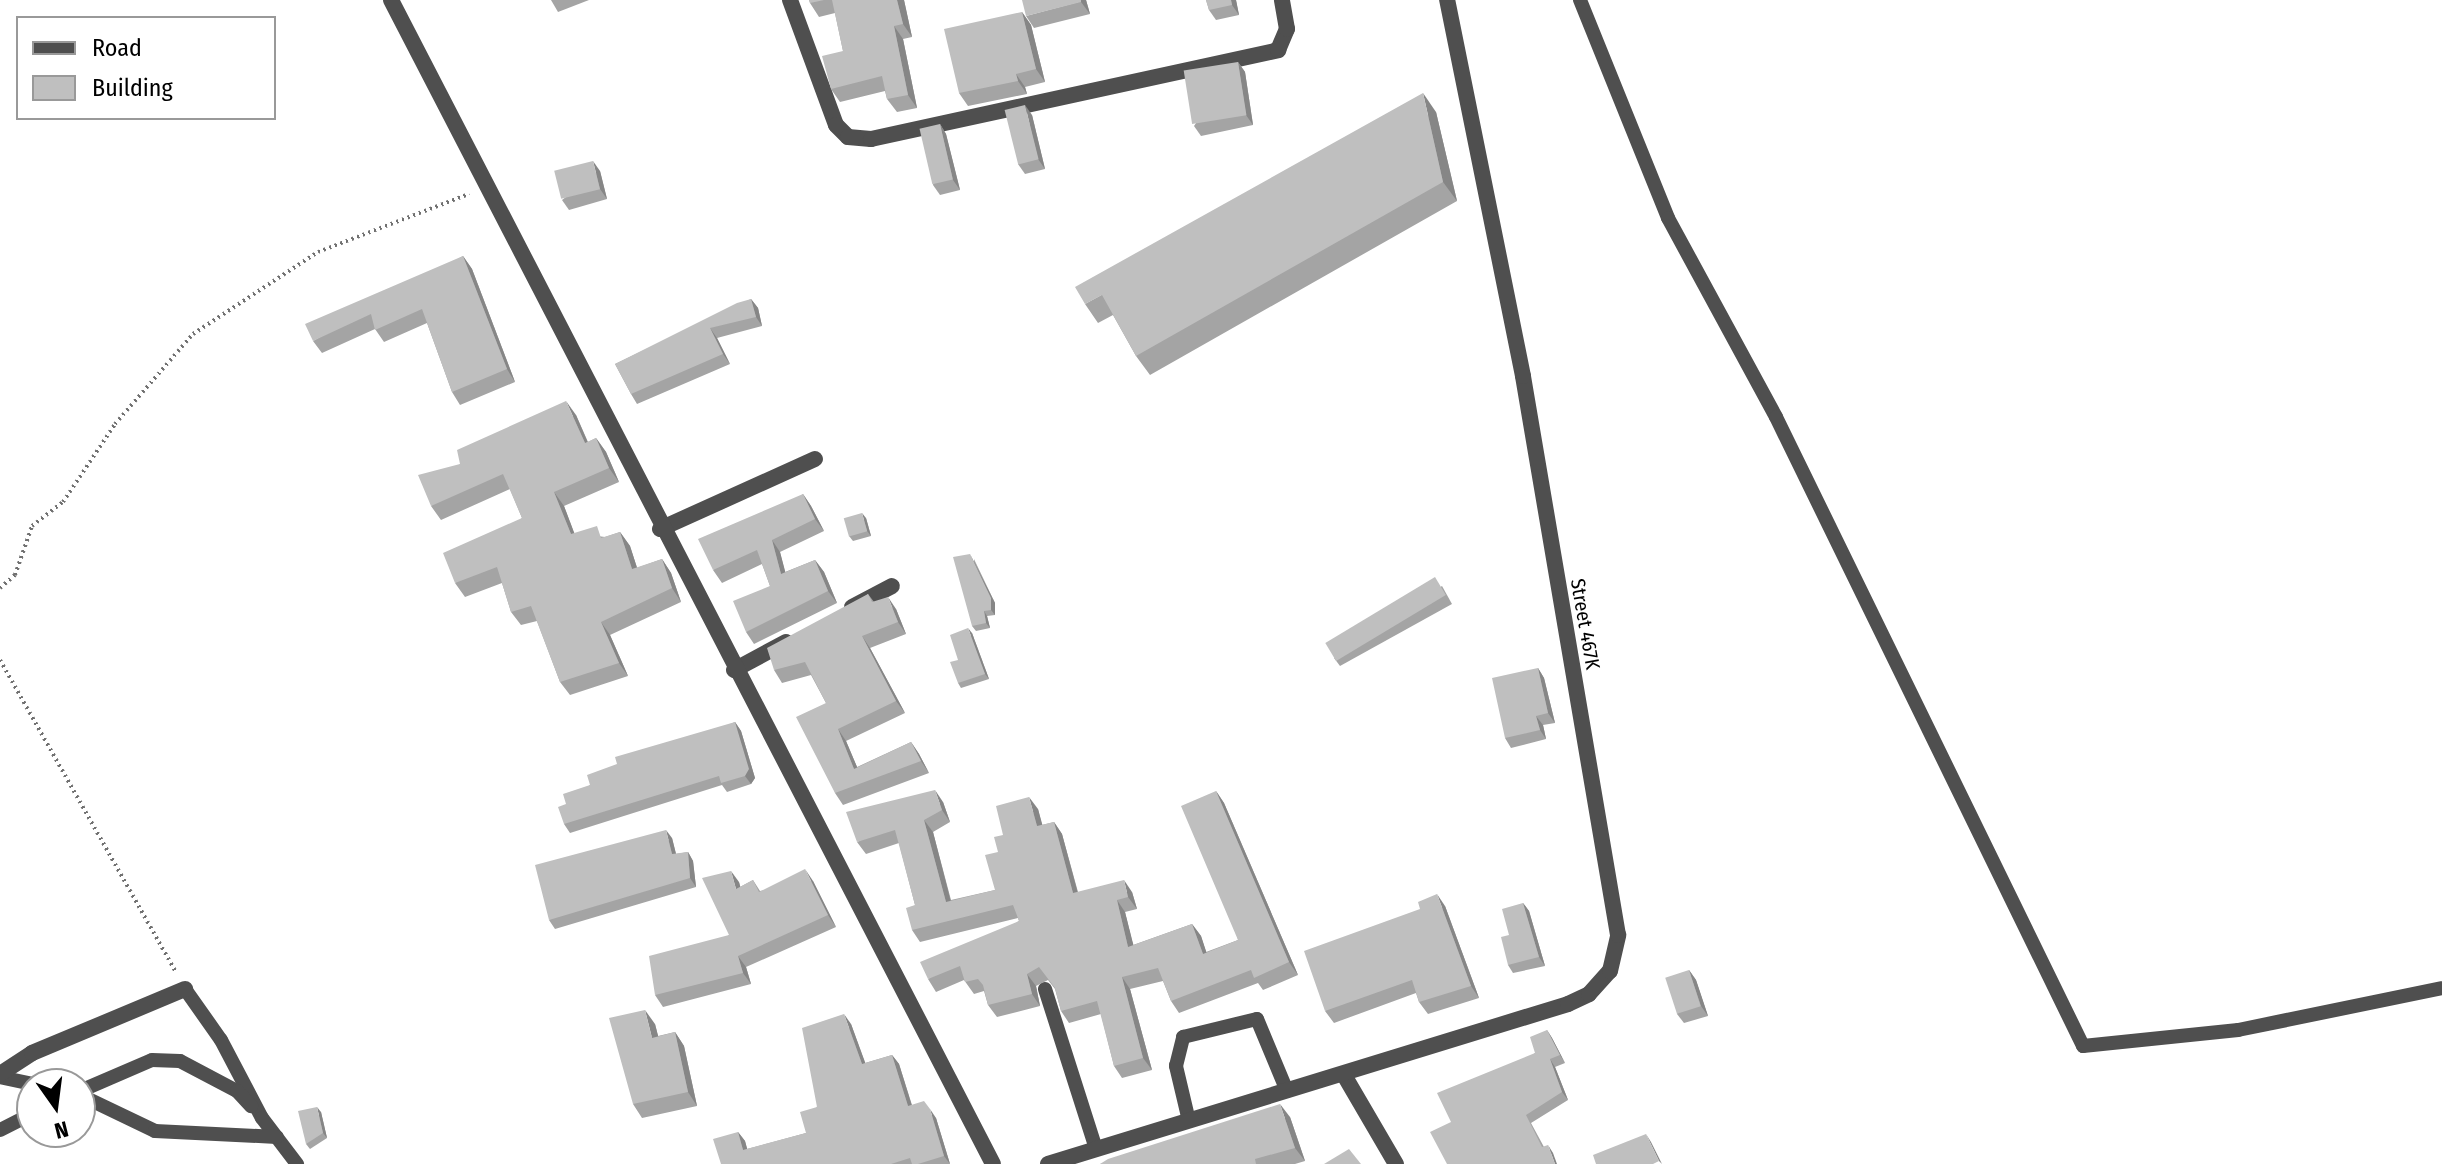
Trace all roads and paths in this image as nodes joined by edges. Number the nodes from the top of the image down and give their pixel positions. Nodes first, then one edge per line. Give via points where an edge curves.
1 (391, 0) edge
2 (790, 0) edge
3 (1282, 0) edge
4 (1447, 0) edge
5 (1580, 0) edge
6 (486, 187) junction
7 (815, 459) dead end
8 (660, 529) junction
9 (892, 586) dead end
10 (0, 588) edge
11 (839, 614) edge
12 (800, 635) edge
13 (0, 660) edge
14 (734, 670) junction
15 (2442, 988) edge
16 (185, 989) junction
17 (1045, 989) edge
18 (1344, 1075) junction
19 (0, 1076) edge
20 (96, 1086) edge
21 (1287, 1091) junction
22 (96, 1101) edge
23 (262, 1118) junction
24 (1189, 1121) junction
25 (277, 1137) junction
26 (1096, 1149) junction
27 (297, 1164) edge
28 (993, 1164) edge
29 (1048, 1164) edge
30 (1396, 1164) edge

1 - 6 street
2 - 3 street via 836,125 848,137 871,139 1278,50 1287,29
4 - 18 street, Street 467K via 1523,376 1618,935 1610,971 1579,999
5 - 15 lane via 1668,218 1776,417 2083,1046 2238,1030
6 - 8 street
6 - 10 path via 318,252 193,334 115,424 63,502 32,526 15,575
7 - 8 street
8 - 14 street
9 - 11 street
12 - 14 street
13 - 16 path via 97,824
14 - 28 street
16 - 19 street via 32,1053
16 - 23 lane via 221,1040
17 - 26 lane
18 - 21 street, Street 467K
18 - 30 street
20 - 23 lane via 152,1060 180,1061 237,1091
21 - 24 street, Street 467K
21 - 24 lane via 1257,1019 1183,1037 1176,1066
22 - 25 lane via 155,1131
23 - 25 lane
24 - 26 street, Street 467K
25 - 27 lane
26 - 29 street, Street 467K

